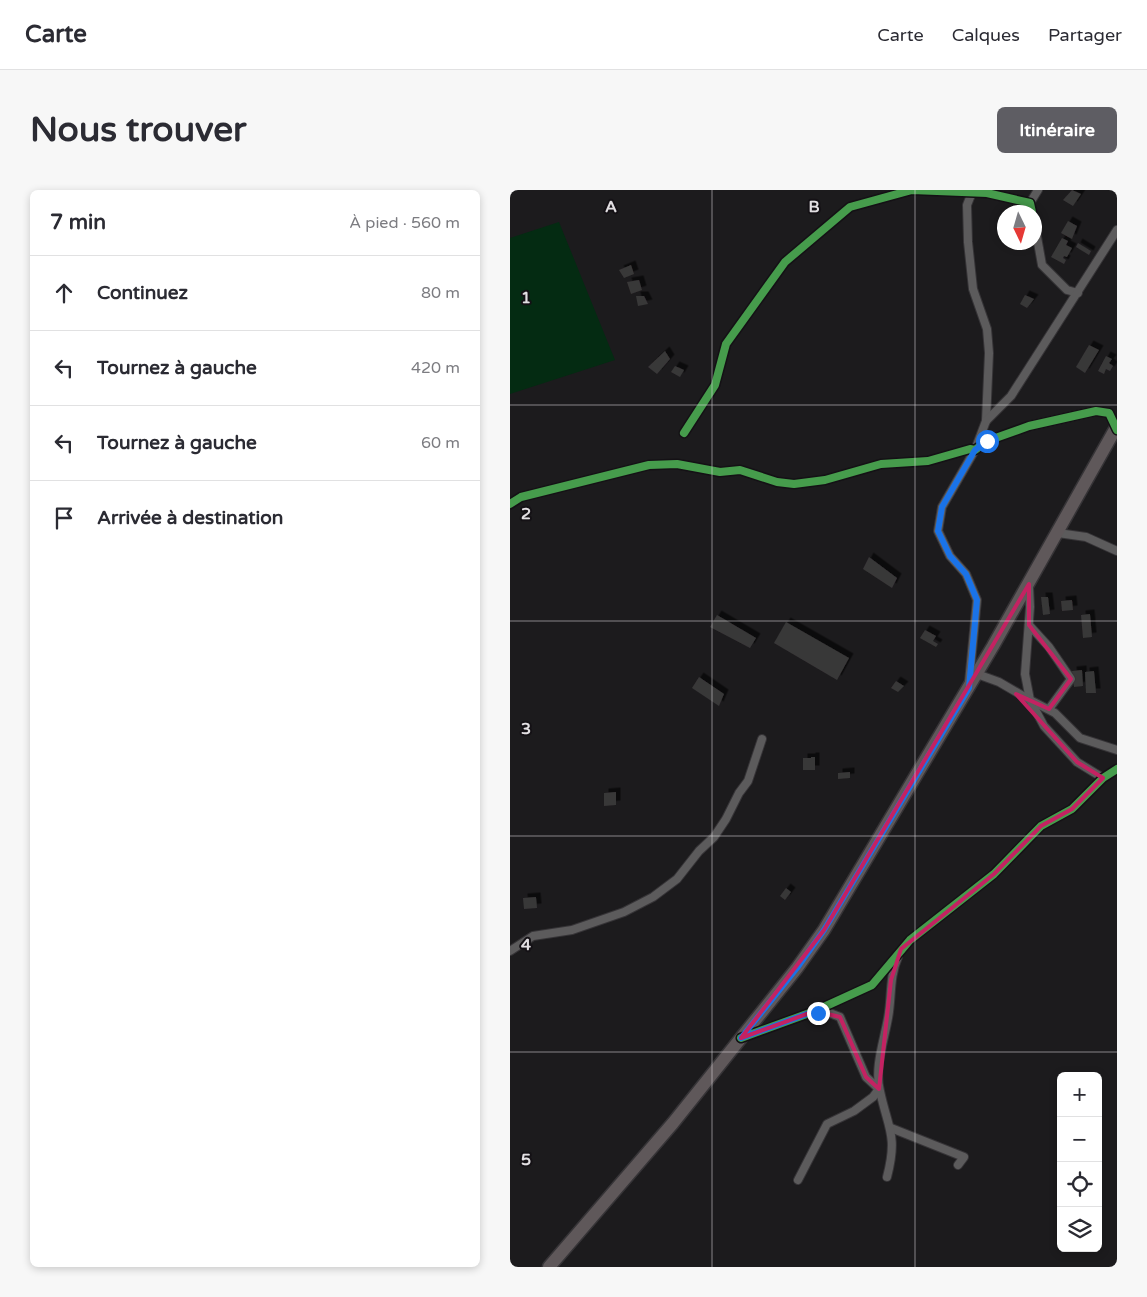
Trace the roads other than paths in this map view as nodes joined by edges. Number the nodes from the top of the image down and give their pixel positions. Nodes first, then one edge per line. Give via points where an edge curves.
1 (1038, 190) edge
2 (973, 191) edge
3 (1030, 204) joint
4 (1117, 230) edge
5 (1039, 250) edge
6 (1078, 293) junction
7 (986, 421) junction
8 (1117, 428) edge
9 (684, 433) dead end
10 (975, 450) junction
11 (510, 504) edge
12 (1058, 533) junction
13 (1117, 551) edge
14 (1029, 584) junction
15 (1029, 625) junction
16 (977, 674) junction
17 (969, 688) junction
18 (1030, 700) junction
19 (1049, 709) junction
20 (762, 739) dead end
21 (1117, 750) edge
22 (1117, 769) edge
23 (1104, 778) junction
24 (902, 949) junction
25 (510, 951) edge
26 (815, 1011) junction
27 (741, 1038) junction
28 (879, 1089) junction
29 (891, 1128) junction
30 (958, 1165) dead end
31 (887, 1177) dead end
32 (798, 1180) dead end
33 (549, 1267) edge

1 - 3 street
2 - 3 street
2 - 7 street via 967,205 968,242 973,289 987,330 989,379
2 - 9 street via 912,190 850,207 785,262 726,344 715,385
4 - 6 street
5 - 6 street via 1042,265 1067,290
6 - 7 street via 1011,396
7 - 10 street
8 - 10 street via 1109,413 1096,410 1030,426 987,441
8 - 12 main road
10 - 11 street via 928,462 881,464 825,480 794,484 740,470 720,472 677,464 649,465 531,494
10 - 17 street via 942,507 938,531 950,556 966,574 977,600
12 - 13 street via 1086,537
12 - 14 main road
14 - 15 street
14 - 16 main road
15 - 18 street via 1025,674
15 - 19 street via 1049,647 1070,679
16 - 17 main road
16 - 18 street via 999,682
17 - 27 main road via 824,930
18 - 19 street
18 - 23 street via 1044,726 1077,762
19 - 21 street via 1080,738
20 - 25 street via 748,781 738,793 726,819 677,879 653,897 624,912 572,930 534,936
22 - 23 street
23 - 24 street via 1072,809 1041,826 994,874
24 - 26 street via 872,985
24 - 28 street via 891,980
26 - 27 street
26 - 28 street via 840,1017 866,1077
27 - 33 main road via 673,1123
28 - 29 street
28 - 32 street via 854,1111 827,1124
29 - 30 street via 964,1157
29 - 31 street via 894,1146

